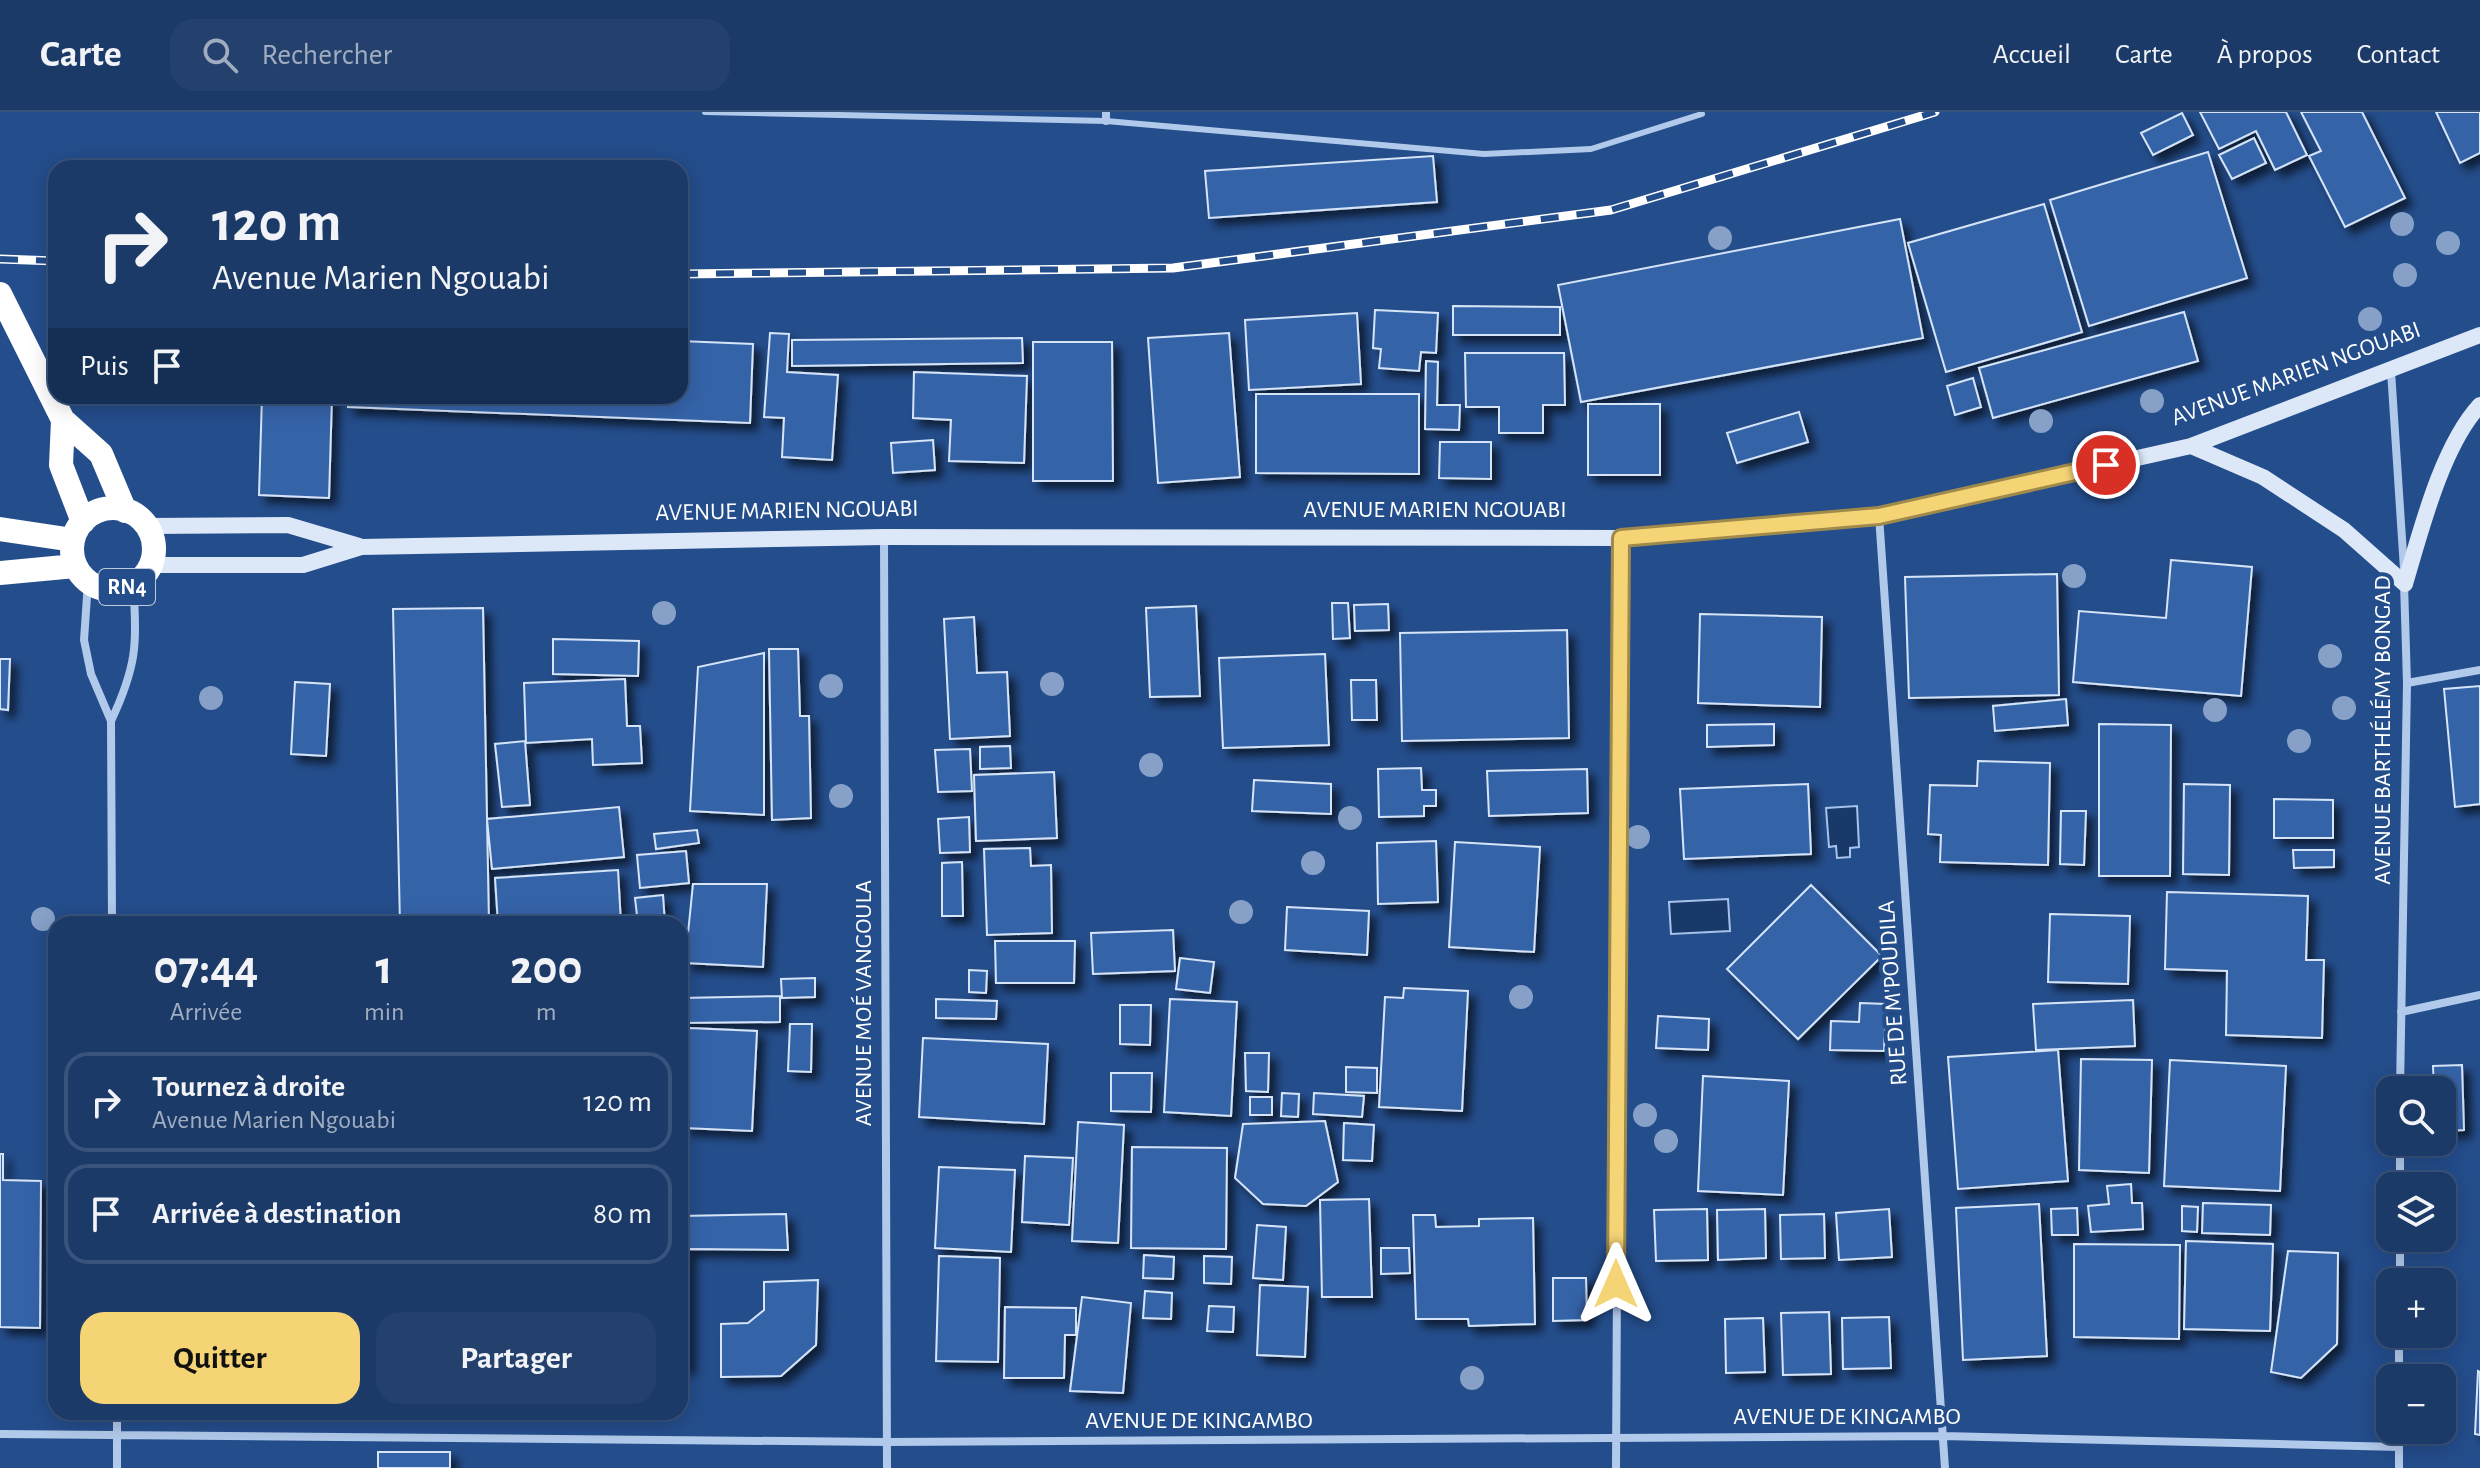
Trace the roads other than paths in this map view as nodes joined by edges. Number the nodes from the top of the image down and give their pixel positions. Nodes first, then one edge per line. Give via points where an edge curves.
1 (705, 112) edge
2 (1702, 114) dead end
3 (1106, 116) edge
4 (0, 294) edge
5 (2480, 335) edge
6 (2391, 371) junction
7 (48, 390) edge
8 (55, 404) edge
9 (2480, 405) edge
10 (63, 420) junction
11 (2191, 446) junction
12 (125, 511) junction
13 (1879, 516) junction
14 (147, 526) junction
15 (0, 529) edge
16 (78, 531) junction
17 (884, 537) junction
18 (1621, 538) junction
19 (361, 547) junction
20 (151, 565) junction
21 (0, 573) edge
22 (82, 574) junction
23 (2405, 584) junction
24 (133, 585) junction
25 (2480, 670) edge
26 (2407, 683) junction
27 (111, 721) junction
28 (112, 916) edge
29 (2480, 995) edge
30 (2401, 1012) junction
31 (2400, 1076) edge
32 (117, 1420) edge
33 (117, 1433) junction
34 (0, 1434) edge
35 (1944, 1436) junction
36 (1615, 1439) junction
37 (887, 1442) junction
38 (2399, 1447) joint
39 (117, 1468) edge
40 (887, 1468) edge
41 (1616, 1468) edge
42 (1945, 1468) edge
43 (2399, 1468) edge

1 - 3 lane
2 - 3 lane via 1591,149 1484,154
4 - 7 highway, RN4
5 - 6 street, AVENUE MARIEN NGOUABI
6 - 11 street, AVENUE MARIEN NGOUABI
6 - 23 street, AVENUE BARTHÉLÉMY BONGAD
8 - 10 highway, RN4
9 - 23 street via 2469,417 2432,496
10 - 12 highway, RN4 via 101,454
10 - 16 highway, RN4 via 61,465
11 - 13 street, AVENUE MARIEN NGOUABI
11 - 23 street via 2263,477 2344,530
12 - 14 highway
12 - 16 highway via 98,511
13 - 18 street, AVENUE MARIEN NGOUABI
13 - 35 street, RUE DE M'POUDILA
14 - 19 street, AVENUE MARIEN NGOUABI via 288,525
14 - 20 highway, RN4 via 154,552
15 - 16 highway
16 - 22 highway, RN4
17 - 18 street, AVENUE MARIEN NGOUABI
17 - 19 street, AVENUE MARIEN NGOUABI
17 - 37 street, AVENUE MOÉ VANGOULA
18 - 36 street
19 - 20 street, AVENUE MARIEN NGOUABI via 303,565
20 - 24 highway, RN4
21 - 22 highway, RN4
22 - 24 highway, RN4 via 107,590
22 - 27 street via 84,640 91,674
23 - 26 street, AVENUE BARTHÉLÉMY BONGAD
24 - 27 street via 137,625 131,678
25 - 26 street
26 - 30 street, AVENUE BARTHÉLÉMY BONGAD
27 - 28 street
29 - 30 street
30 - 31 street, AVENUE BARTHÉLÉMY BONGAD
32 - 33 street
33 - 34 street, AVENUE DE KINGAMBO
33 - 37 street, AVENUE DE KINGAMBO
33 - 39 street
35 - 36 street, AVENUE DE KINGAMBO
35 - 38 street, AVENUE DE KINGAMBO
35 - 42 street, RUE DE M'POUDILA
36 - 37 street, AVENUE DE KINGAMBO
36 - 41 street
37 - 40 street, AVENUE MOÉ VANGOULA
38 - 43 street

